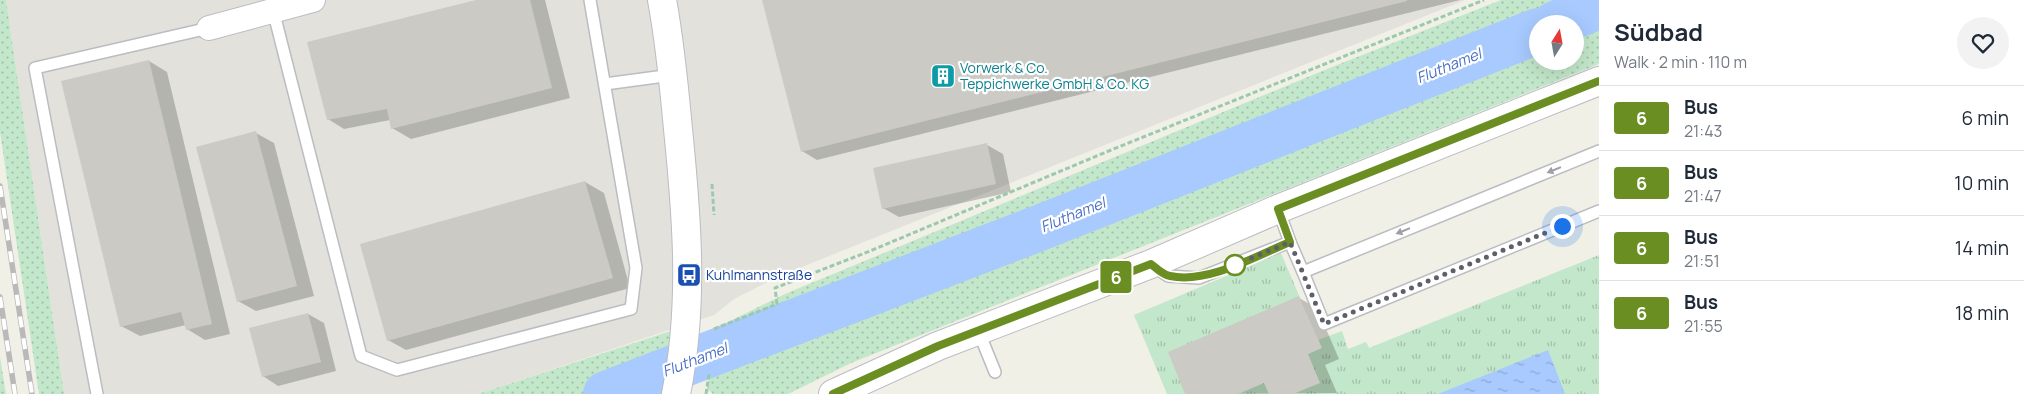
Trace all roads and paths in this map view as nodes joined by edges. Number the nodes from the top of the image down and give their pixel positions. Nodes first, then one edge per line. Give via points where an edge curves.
1 (314, 0) edge
2 (590, 0) edge
3 (662, 0) edge
4 (1484, 0) edge
5 (273, 10) junction
6 (209, 28) joint
7 (672, 75) junction
8 (1599, 81) edge
9 (604, 84) junction
10 (1599, 152) edge
11 (1278, 209) junction
12 (1599, 211) edge
13 (1290, 242) junction
14 (1151, 264) junction
15 (1303, 272) junction
16 (714, 329) dead end
17 (978, 330) junction
18 (996, 372) dead end
19 (97, 394) edge
20 (676, 394) edge
21 (833, 394) edge

1 - 5 street
2 - 9 lane
3 - 7 main road
4 - 16 path via 775,288 777,304
5 - 6 street
5 - 9 lane via 362,356 397,370 631,308 636,268
6 - 19 lane via 35,68
7 - 9 lane
7 - 20 main road via 688,249 686,332
8 - 11 main road
10 -> 15 lane
11 - 13 lane
11 - 14 main road
12 - 15 lane via 1324,324
13 - 14 lane via 1198,278 1168,276
13 - 15 lane
14 - 17 main road
17 - 18 lane
17 - 21 main road

